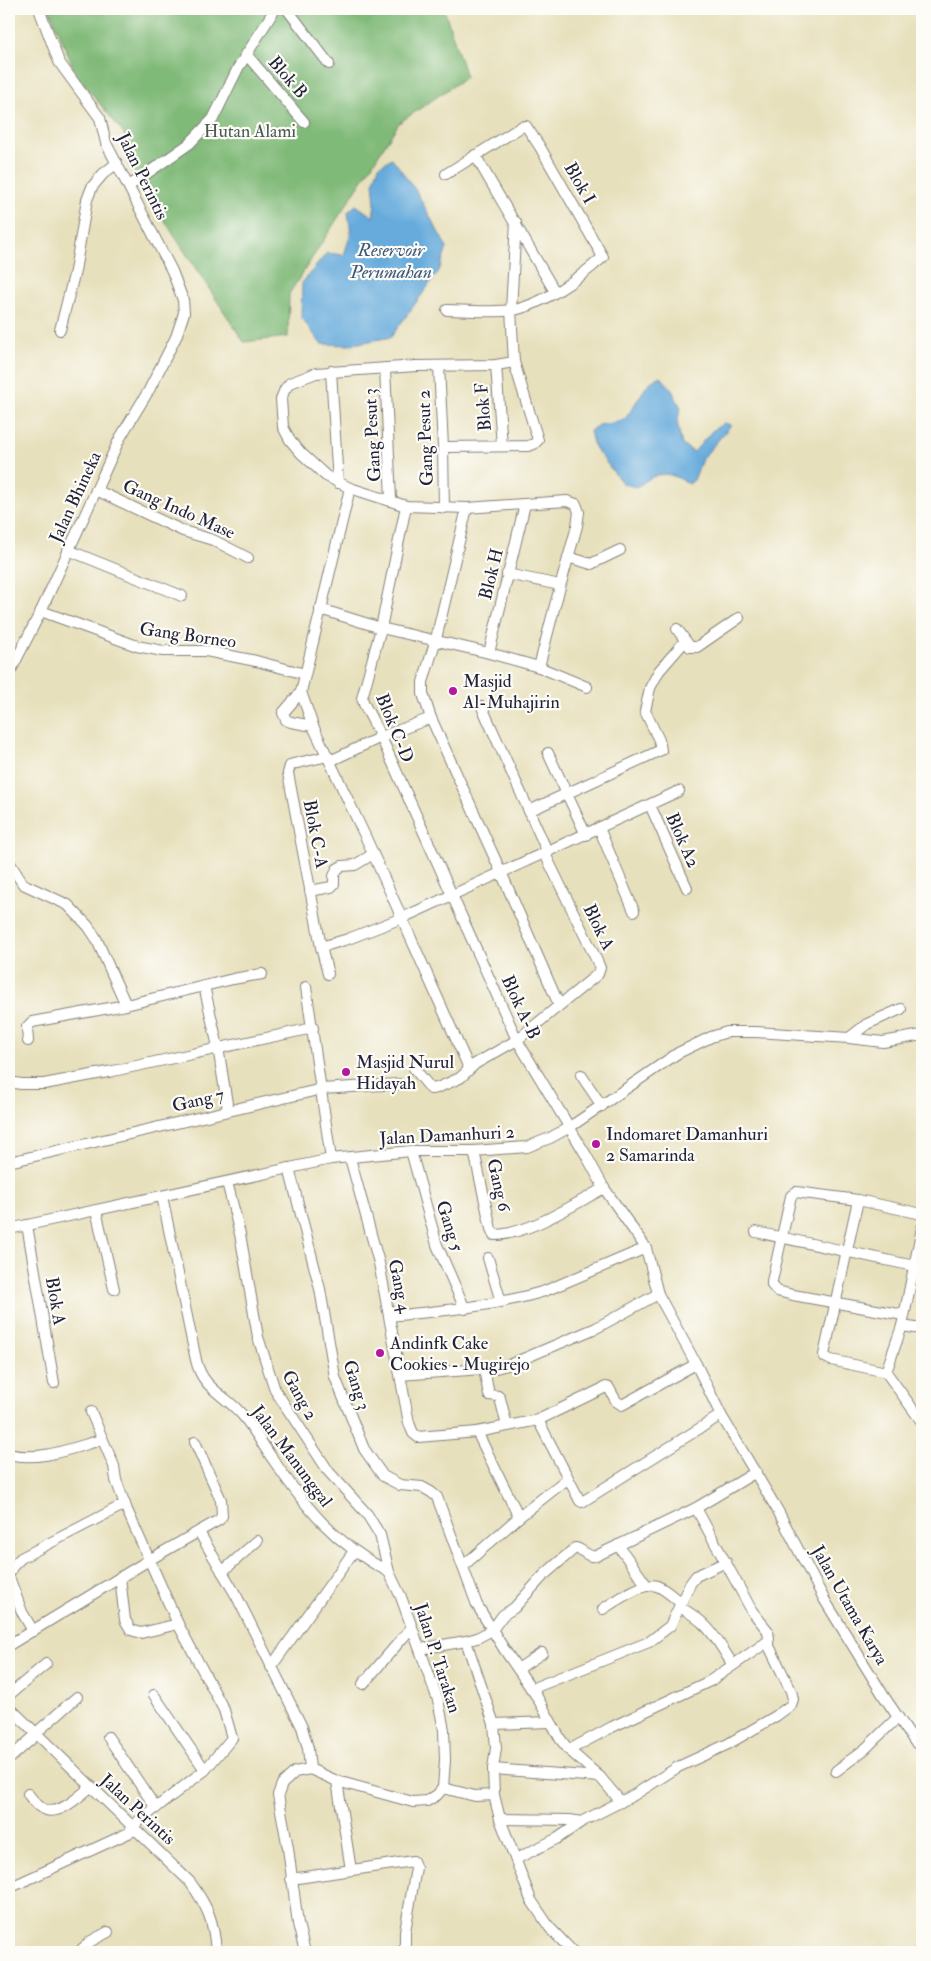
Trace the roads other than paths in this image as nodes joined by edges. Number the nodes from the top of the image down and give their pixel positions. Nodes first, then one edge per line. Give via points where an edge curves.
1 (40, 9) edge
2 (275, 9) edge
3 (287, 9) edge
4 (246, 54) junction
5 (329, 64) dead end
6 (304, 122) dead end
7 (475, 155) junction
8 (117, 163) junction
9 (446, 174) dead end
10 (129, 186) junction
11 (516, 222) junction
12 (556, 292) junction
13 (447, 310) dead end
14 (511, 310) junction
15 (60, 330) dead end
16 (176, 337) joint
17 (514, 362) junction
18 (496, 365) junction
19 (439, 366) junction
20 (385, 368) junction
21 (331, 371) junction
22 (502, 446) junction
23 (443, 447) junction
24 (338, 483) junction
25 (350, 488) junction
26 (96, 490) junction
27 (391, 500) junction
28 (525, 504) junction
29 (406, 506) junction
30 (444, 508) junction
31 (467, 508) junction
32 (68, 550) junction
33 (620, 550) dead end
34 (568, 557) junction
35 (248, 558) dead end
36 (507, 574) junction
37 (560, 585) junction
38 (182, 596) dead end
39 (320, 609) junction
40 (41, 611) junction
41 (739, 618) dead end
42 (381, 628) junction
43 (677, 629) dead end
44 (436, 640) junction
45 (685, 641) junction
46 (489, 652) junction
47 (539, 667) junction
48 (9, 674) edge
49 (304, 674) junction
50 (587, 687) dead end
51 (301, 692) junction
52 (482, 707) dead end
53 (431, 718) junction
54 (313, 726) junction
55 (381, 737) junction
56 (548, 753) dead end
57 (329, 759) junction
58 (679, 791) dead end
59 (567, 794) junction
60 (650, 805) junction
61 (529, 812) junction
62 (599, 828) junction
63 (586, 835) junction
64 (546, 853) junction
65 (373, 854) junction
66 (9, 862) edge
67 (501, 872) junction
68 (687, 888) dead end
69 (310, 891) junction
70 (452, 896) junction
71 (634, 910) dead end
72 (402, 918) junction
73 (321, 947) junction
74 (262, 974) dead end
75 (328, 974) dead end
76 (204, 986) junction
77 (306, 987) dead end
78 (559, 1004) junction
79 (126, 1005) junction
80 (901, 1009) dead end
81 (313, 1028) junction
82 (922, 1036) edge
83 (849, 1038) junction
84 (516, 1040) junction
85 (28, 1041) dead end
86 (218, 1047) junction
87 (414, 1068) dead end
88 (469, 1068) junction
89 (581, 1075) dead end
90 (9, 1082) edge
91 (398, 1084) dead end
92 (322, 1089) junction
93 (602, 1106) junction
94 (228, 1110) junction
95 (570, 1127) junction
96 (410, 1151) junction
97 (474, 1151) junction
98 (350, 1158) junction
99 (331, 1159) junction
100 (9, 1162) edge
101 (289, 1168) junction
102 (228, 1182) junction
103 (604, 1188) junction
104 (162, 1196) junction
105 (858, 1200) junction
106 (96, 1210) junction
107 (922, 1214) edge
108 (27, 1225) junction
109 (922, 1228) edge
110 (9, 1229) edge
111 (756, 1232) dead end
112 (782, 1236) junction
113 (646, 1248) junction
114 (847, 1252) junction
115 (488, 1258) dead end
116 (914, 1266) junction
117 (114, 1289) dead end
118 (658, 1294) junction
119 (501, 1302) junction
120 (836, 1302) junction
121 (465, 1308) junction
122 (904, 1315) junction
123 (390, 1316) junction
124 (902, 1326) junction
125 (922, 1329) edge
126 (696, 1364) junction
127 (484, 1369) junction
128 (886, 1372) junction
129 (400, 1376) junction
130 (54, 1383) dead end
131 (91, 1412) dead end
132 (721, 1415) junction
133 (538, 1420) junction
134 (922, 1422) edge
135 (507, 1426) junction
136 (477, 1432) junction
137 (101, 1440) junction
138 (195, 1442) dead end
139 (9, 1454) edge
140 (756, 1472) junction
141 (567, 1479) junction
142 (125, 1504) junction
143 (696, 1508) junction
144 (519, 1517) junction
145 (199, 1532) junction
146 (256, 1541) dead end
147 (618, 1545) junction
148 (354, 1551) junction
149 (149, 1560) junction
150 (726, 1562) junction
151 (463, 1566) junction
152 (222, 1572) junction
153 (389, 1572) junction
154 (9, 1576) edge
155 (120, 1578) junction
156 (647, 1586) junction
157 (679, 1605) junction
158 (603, 1609) dead end
159 (178, 1624) junction
160 (412, 1627) junction
161 (492, 1630) junction
162 (33, 1631) junction
163 (466, 1641) junction
164 (767, 1642) junction
165 (9, 1645) edge
166 (420, 1649) junction
167 (542, 1653) dead end
168 (46, 1664) dead end
169 (733, 1665) junction
170 (272, 1668) junction
171 (518, 1669) junction
172 (363, 1684) dead end
173 (532, 1689) junction
174 (9, 1695) edge
175 (154, 1695) dead end
176 (77, 1698) dead end
177 (9, 1708) edge
178 (898, 1717) junction
179 (550, 1722) junction
180 (494, 1724) junction
181 (36, 1733) junction
182 (108, 1737) dead end
183 (922, 1748) edge
184 (569, 1750) junction
185 (9, 1759) edge
186 (310, 1769) junction
187 (493, 1769) junction
188 (206, 1770) junction
189 (836, 1771) dead end
190 (600, 1777) junction
191 (337, 1781) junction
192 (92, 1787) junction
193 (442, 1788) junction
194 (28, 1794) dead end
195 (494, 1795) junction
196 (621, 1802) junction
197 (156, 1808) junction
198 (500, 1819) junction
199 (581, 1822) junction
200 (133, 1828) junction
201 (516, 1859) junction
202 (351, 1870) junction
203 (292, 1878) junction
204 (9, 1888) edge
205 (108, 1932) dead end
206 (82, 1952) edge
207 (216, 1952) edge
208 (305, 1952) edge
209 (405, 1952) edge
210 (573, 1952) edge

1 - 8 street, Jalan Perintis via 56,56 100,118 106,143
2 - 4 street
3 - 5 street
4 - 6 street, Blok B
4 - 10 street via 213,119 190,144
7 - 9 street, Blok I
7 - 11 street
7 - 12 street, Blok I via 521,127 526,126 530,130 603,257
8 - 10 street, Jalan Perintis
8 - 15 street via 92,187 87,200
10 - 16 street, Jalan Perintis via 180,289 184,313
11 - 12 street
11 - 14 street
12 - 14 street, Blok I via 530,306
13 - 14 street, Blok I
14 - 17 street
16 - 26 street, Jalan Bhineka via 120,438
17 - 18 street
17 - 22 street via 538,440 532,446
18 - 19 street
18 - 22 street, Blok F
19 - 20 street
19 - 23 street, Gang Pesut 2
20 - 21 street
20 - 27 street, Gang Pesut 3
21 - 24 street
21 - 24 street via 290,382 281,399 281,413 283,427 290,440 312,464
22 - 23 street
23 - 30 street, Gang Pesut 2
24 - 25 street
25 - 27 street
25 - 39 street
26 - 32 street, Jalan Bhineka
26 - 35 street, Gang Indo Mase
27 - 29 street
28 - 31 street
28 - 34 street via 576,504 578,519
28 - 36 street, Blok H
29 - 30 street
29 - 42 street, Blok C-D
30 - 31 street
31 - 44 street
32 - 38 street
32 - 40 street, Jalan Bhineka
33 - 34 street via 591,564
34 - 37 street
36 - 37 street
36 - 46 street, Blok H
37 - 47 street
39 - 42 street
39 - 49 street
40 - 48 street, Jalan Bhineka
40 - 49 street, Gang Borneo via 137,646 162,651 206,651
41 - 45 street via 697,647 690,647
42 - 44 street
42 - 55 street, Blok C-D via 362,698
43 - 45 street
44 - 46 street
44 - 53 street via 423,682 424,699
45 - 59 street via 659,671 650,688 645,712 661,750
46 - 47 street
47 - 50 street
49 - 51 street
51 - 54 street
51 - 54 street via 285,710 284,716 291,722
52 - 61 street
53 - 55 street
53 - 67 street
54 - 57 street
55 - 57 street
55 - 70 street, Blok C-D
56 - 59 street
57 - 65 street
57 - 69 street, Blok C-A via 294,764 288,769
58 - 60 street
59 - 61 street
59 - 63 street
60 - 62 street
60 - 68 street, Blok A2
61 - 64 street
62 - 63 street
62 - 71 street
63 - 64 street
64 - 67 street
64 - 78 street, Blok A via 600,968 598,974
65 - 69 street via 355,865 337,869 332,887
65 - 72 street
66 - 79 street via 24,884 68,905 88,926
67 - 70 street
67 - 78 street
69 - 73 street, Blok C-A
70 - 72 street
70 - 84 street, Blok A-B
72 - 73 street
72 - 88 street
73 - 75 street, Blok C-A
74 - 76 street
76 - 79 street
76 - 86 street
77 - 81 street
78 - 84 street, Blok A
79 - 85 street via 32,1022 28,1027
80 - 83 street via 867,1024
81 - 86 street
81 - 92 street
82 - 83 street, Jalan Damanhuri 2 via 883,1042
83 - 93 street, Jalan Damanhuri 2 via 727,1032 678,1052
84 - 88 street, Blok A
84 - 95 street, Blok A-B
86 - 90 street via 44,1084
86 - 94 street
87 - 88 street, Blok A via 431,1089 460,1078
89 - 93 street
91 - 92 street, Gang 7
92 - 94 street, Gang 7
92 - 99 street
93 - 95 street, Jalan Damanhuri 2
94 - 100 street, Gang 7
95 - 97 street, Jalan Damanhuri 2 via 527,1147
95 - 103 street, Blok A-B
96 - 97 street, Jalan Damanhuri 2
96 - 98 street, Jalan Damanhuri 2
96 - 121 street, Gang 5 via 437,1245
97 - 103 street, Gang 6 via 494,1235 517,1231
98 - 99 street, Jalan Damanhuri 2
98 - 123 street, Gang 4
99 - 101 street, Jalan Damanhuri 2
101 - 102 street, Jalan Damanhuri 2
101 - 151 street, Gang 3 via 320,1289 335,1377 364,1449 383,1476 400,1485 422,1487 431,1492
102 - 104 street, Jalan Damanhuri 2
102 - 153 street, Gang 2 via 258,1337 275,1390 329,1472 367,1514 380,1536
103 - 113 street, Blok A-B
104 - 106 street, Jalan Damanhuri 2
104 - 148 street, Jalan Manunggal via 202,1378 243,1415 316,1517
105 - 107 street
105 - 112 street via 796,1192 791,1196
105 - 114 street
106 - 108 street, Jalan Damanhuri 2
106 - 117 street
108 - 110 street, Jalan Damanhuri 2
108 - 130 street, Blok A
109 - 116 street
111 - 112 street
112 - 114 street
112 - 120 street via 773,1288
113 - 118 street, Jalan Utama Karya
113 - 119 street via 546,1291
114 - 116 street
114 - 120 street
115 - 119 street
116 - 122 street
118 - 126 street, Jalan Utama Karya
118 - 127 street via 596,1328 511,1364
119 - 121 street
120 - 122 street
120 - 128 street via 825,1357
121 - 123 street
122 - 124 street
123 - 129 street, Gang 4
124 - 125 street
124 - 128 street
126 - 132 street, Jalan Utama Karya
126 - 133 street via 622,1405 606,1387
127 - 129 street
127 - 135 street via 489,1395 500,1398
128 - 134 street
129 - 136 street, Gang 4 via 408,1423 418,1437
131 - 137 street
132 - 140 street, Jalan Utama Karya
132 - 141 street via 582,1502
133 - 135 street
133 - 141 street
135 - 136 street
136 - 144 street
137 - 139 street via 33,1457
137 - 142 street via 114,1466
138 - 145 street via 223,1510 219,1520
140 - 143 street
140 - 178 street, Jalan Utama Karya via 824,1599
141 - 144 street
142 - 149 street
142 - 154 street via 21,1558
143 - 147 street
143 - 150 street
144 - 151 street
145 - 149 street
145 - 152 street
146 - 152 street
147 - 156 street
147 - 161 street via 592,1557 574,1548
148 - 153 street, Jalan Manunggal
148 - 170 street
149 - 155 street
149 - 159 street
150 - 157 street via 696,1576
150 - 164 street via 752,1611 768,1631
151 - 161 street, Gang 3 via 477,1605
152 - 170 street
153 - 160 street, Jalan P. Tarakan
154 - 162 street
155 - 159 street via 125,1620 131,1630 141,1633
155 - 162 street
156 - 157 street via 657,1586
156 - 158 street
157 - 169 street via 708,1626
157 - 173 street via 670,1626 648,1642
159 - 188 street via 212,1685 232,1732 232,1738
160 - 166 street, Jalan P. Tarakan
160 - 172 street
161 - 163 street
161 - 171 street, Gang 3
162 - 165 street
163 - 166 street
163 - 180 street
164 - 169 street
164 - 196 street via 791,1691 791,1705 728,1744 678,1767
166 - 193 street, Jalan P. Tarakan via 438,1700 444,1730
167 - 171 street
168 - 174 street
169 - 184 street via 710,1681
170 - 186 street via 302,1726
171 - 173 street, Gang 3
173 - 179 street, Gang 3
175 - 188 street
176 - 181 street
177 - 181 street, Jalan Perintis
178 - 183 street, Jalan Utama Karya
178 - 189 street
179 - 180 street
179 - 184 street, Gang 3
180 - 187 street via 496,1748
181 - 185 street
181 - 192 street, Jalan Perintis
182 - 197 street
184 - 190 street, Gang 3
186 - 191 street
186 - 203 street via 290,1776 278,1795
187 - 190 street
187 - 195 street
188 - 197 street
190 - 196 street, Gang 3
191 - 193 street via 413,1802 427,1800
191 - 202 street
192 - 194 street via 56,1811 39,1807
192 - 200 street, Jalan Perintis
193 - 195 street via 476,1796
195 - 198 street
196 - 199 street
197 - 200 street
198 - 199 street
198 - 201 street
199 - 201 street via 558,1838
200 - 204 street
200 - 207 street, Jalan Perintis via 164,1855 200,1896 211,1921
201 - 210 street via 531,1900 550,1928
202 - 203 street
202 - 209 street via 413,1861 416,1864 405,1931
203 - 208 street
205 - 206 street via 91,1941

